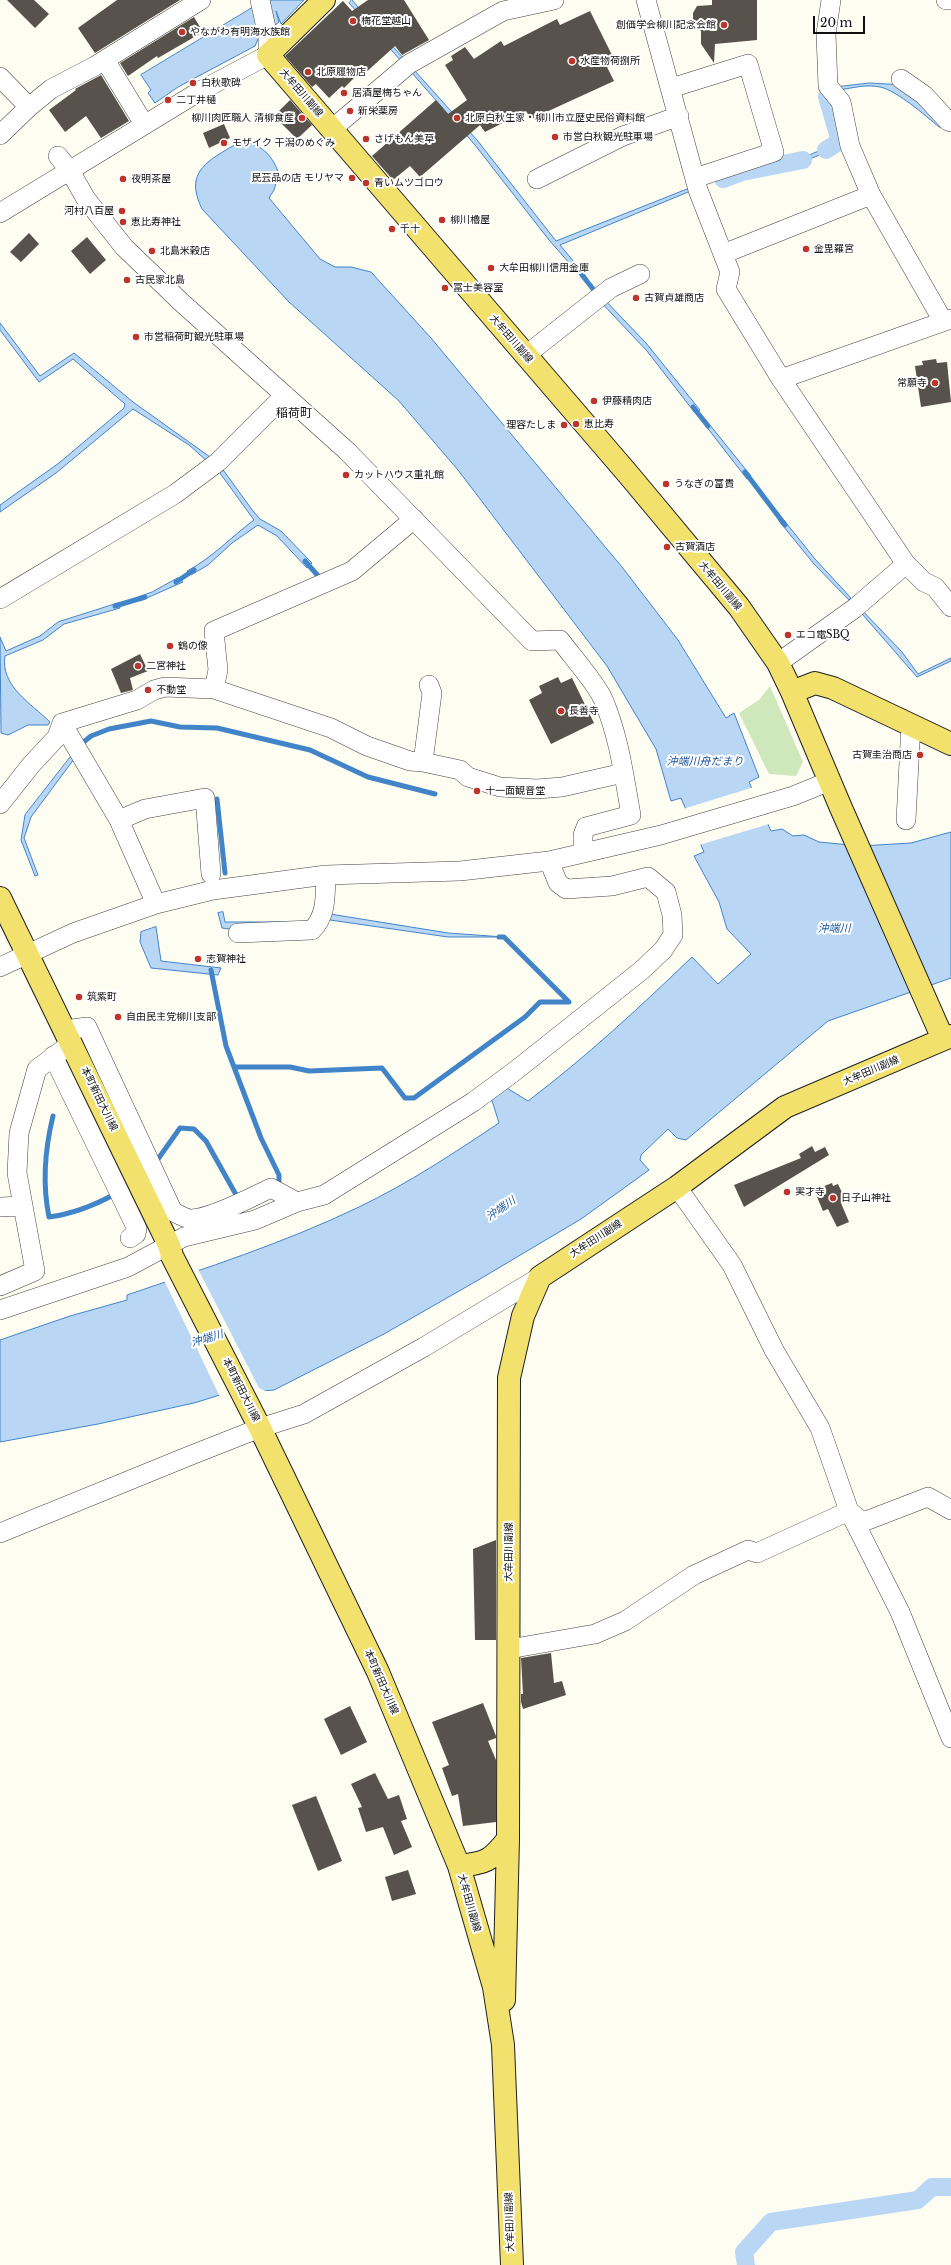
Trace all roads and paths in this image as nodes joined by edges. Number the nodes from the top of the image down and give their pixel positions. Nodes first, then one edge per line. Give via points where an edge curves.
1 (201, 0) edge
2 (260, 0) edge
3 (324, 0) edge
4 (554, 0) edge
5 (646, 0) edge
6 (831, 0) edge
7 (946, 0) edge
8 (951, 0) edge
9 (268, 46) junction
10 (105, 60) junction
11 (0, 77) edge
12 (901, 78) dead end
13 (671, 88) junction
14 (29, 107) junction
15 (679, 116) junction
16 (951, 122) edge
17 (144, 124) junction
18 (332, 129) junction
19 (0, 135) edge
20 (58, 156) dead end
21 (70, 171) junction
22 (537, 180) dead end
23 (696, 184) junction
24 (871, 195) junction
25 (0, 212) edge
26 (723, 254) junction
27 (640, 274) dead end
28 (947, 320) edge
29 (526, 355) junction
30 (781, 379) junction
31 (285, 395) junction
32 (414, 519) junction
33 (906, 564) junction
34 (0, 599) edge
35 (951, 607) edge
36 (778, 663) junction
37 (429, 685) dead end
38 (214, 689) junction
39 (792, 692) junction
40 (62, 723) junction
41 (910, 724) junction
42 (951, 744) edge
43 (423, 762) junction
44 (623, 773) junction
45 (830, 781) junction
46 (0, 804) edge
47 (119, 820) junction
48 (906, 820) dead end
49 (583, 853) junction
50 (549, 861) junction
51 (211, 874) dead end
52 (326, 875) junction
53 (0, 898) edge
54 (156, 904) junction
55 (238, 933) dead end
56 (27, 955) junction
57 (0, 967) edge
58 (68, 1036) junction
59 (947, 1038) edge
60 (53, 1056) junction
61 (677, 1188) junction
62 (297, 1202) junction
63 (22, 1206) junction
64 (0, 1208) edge
65 (130, 1238) dead end
66 (171, 1250) junction
67 (540, 1277) junction
68 (9, 1283) edge
69 (0, 1295) edge
70 (0, 1310) edge
71 (257, 1423) junction
72 (951, 1510) edge
73 (849, 1511) junction
74 (0, 1533) edge
75 (509, 1649) junction
76 (951, 1738) edge
77 (508, 1839) junction
78 (459, 1866) junction
79 (503, 2046) junction
80 (512, 2265) edge

1 - 10 street
2 - 9 street
3 - 9 main road
4 - 18 street via 503,11 416,60
5 - 13 street
6 - 24 street via 826,34 828,86 838,97 850,146
7 - 8 street
9 - 17 street
9 - 18 main road, 大牟田川副線
10 - 14 street via 51,89
10 - 17 street
11 - 14 street
12 - 16 street via 924,95
13 - 15 street
13 - 23 street via 748,64 774,152
14 - 19 street
15 - 22 street via 623,136
15 - 23 street
17 - 21 street
18 - 29 main road, 大牟田川副線
20 - 21 street
21 - 25 street
21 - 31 street via 86,199 124,247
23 - 26 street
24 - 26 street
24 - 28 street
26 - 30 street via 730,272 726,289
27 - 29 street via 611,288
28 - 30 street
29 - 36 main road, 大牟田川副線 via 739,607
30 - 33 street
31 - 32 street via 347,451
31 - 34 street via 215,464 175,494
32 - 38 street via 352,571 214,631 218,670
32 - 44 street via 532,640 560,640 603,698 621,754
33 - 35 street via 924,582 935,587
33 - 36 street via 858,606
36 - 39 main road, 大牟田川副線
37 - 43 street via 432,694
38 - 40 street via 165,687 137,700
38 - 43 street via 330,728 367,746 410,761
39 - 41 main road via 815,683 833,688
39 - 45 main road, 大牟田川副線
40 - 46 street via 57,738 31,764
40 - 47 street
41 - 42 main road
41 - 48 street
43 - 44 street via 460,770 468,777 500,787 562,787
44 - 49 street via 631,815 586,826
45 - 49 street via 793,796 661,835
45 - 59 main road, 大牟田川副線
47 - 51 street via 145,809 205,798
47 - 54 street
49 - 50 street
50 - 52 street via 460,871
50 - 62 street via 558,884 566,889 612,886 648,877 666,892 672,915 673,935 663,950 561,1036 473,1102 324,1195
52 - 54 street via 213,890
52 - 55 street via 324,913 312,930
53 - 56 main road, 本町新田大川線
54 - 56 street via 73,933
56 - 57 street
56 - 58 main road, 本町新田大川線
58 - 60 street
58 - 62 street via 87,1027 173,1212 190,1219 200,1217 271,1188
58 - 66 main road, 本町新田大川線
59 - 61 main road, 大牟田川副線 via 785,1107
60 - 63 street via 37,1069 19,1133 17,1173
60 - 65 street via 137,1229 136,1234
61 - 67 main road, 大牟田川副線
61 - 73 street via 732,1265 774,1350 820,1428
62 - 66 street via 255,1220 184,1237
63 - 64 street
63 - 68 street via 35,1271
66 - 70 street
66 - 71 main road, 本町新田大川線
67 - 71 street via 424,1347 304,1414
67 - 75 main road, 大牟田川副線 via 524,1316 510,1378
68 - 69 street
71 - 74 street
71 - 78 main road, 本町新田大川線 via 378,1672
72 - 73 street via 928,1497 863,1522
73 - 75 street via 757,1553 748,1550 694,1575 624,1620 594,1634
73 - 76 street via 900,1612
75 - 77 main road, 大牟田川副線
77 - 78 main road, 大牟田川副線 via 496,1855 480,1863
77 - 79 main road
78 - 79 main road, 大牟田川副線 via 494,1987
79 - 80 main road, 大牟田川副線

